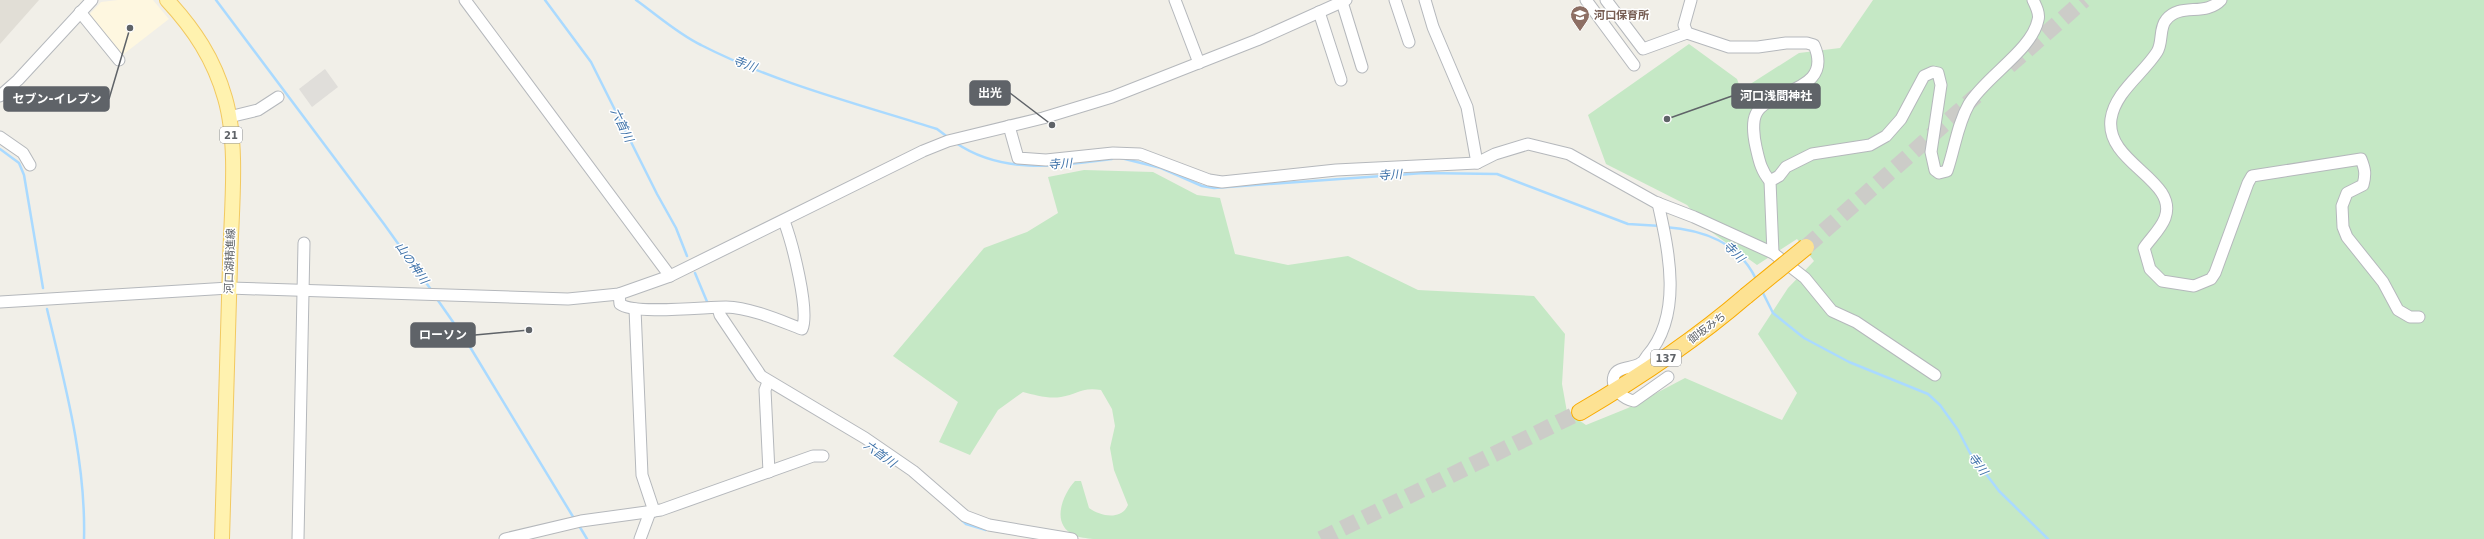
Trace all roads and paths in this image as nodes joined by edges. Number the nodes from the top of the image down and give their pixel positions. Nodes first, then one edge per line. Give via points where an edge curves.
1 (92, 0) edge
2 (167, 0) edge
3 (466, 0) edge
4 (1175, 0) edge
5 (1395, 0) edge
6 (1425, 0) edge
7 (1586, 0) edge
8 (1606, 0) edge
9 (1691, 0) edge
10 (2033, 0) edge
11 (2221, 0) edge
12 (1344, 1) edge
13 (80, 12) junction
14 (1319, 12) junction
15 (1687, 33) junction
16 (1409, 42) dead end
17 (119, 60) dead end
18 (1199, 63) junction
19 (1634, 66) dead end
20 (1362, 67) dead end
21 (1341, 80) dead end
22 (0, 96) edge
23 (278, 97) dead end
24 (229, 117) junction
25 (1009, 126) junction
26 (0, 137) edge
27 (1477, 163) junction
28 (30, 165) dead end
29 (1770, 181) junction
30 (1658, 203) junction
31 (784, 221) junction
32 (304, 243) dead end
33 (1806, 247) tunnel mouth
34 (1773, 253) junction
35 (670, 276) junction
36 (229, 288) junction
37 (304, 290) junction
38 (619, 294) junction
39 (0, 302) edge
40 (718, 308) junction
41 (635, 309) junction
42 (2419, 317) dead end
43 (1935, 375) dead end
44 (1668, 377) dead end
45 (768, 382) junction
46 (1617, 390) junction
47 (1580, 412) tunnel mouth
48 (823, 456) dead end
49 (769, 472) junction
50 (652, 511) junction
51 (222, 539) edge
52 (298, 539) edge
53 (506, 539) edge
54 (640, 539) edge
55 (1072, 539) edge

1 - 13 street
2 - 24 main road, 河口湖精進線 / 21 via 194,31 210,58 221,85
3 - 35 street
4 - 18 street
5 - 16 street
6 - 27 street via 1433,26 1467,107
7 - 19 street
8 - 15 street via 1643,50
9 - 15 street via 1684,25
10 - 29 street via 2039,15 2035,30 2024,46 1970,103 1959,124 1947,171 1940,173 1935,170 1931,152 1941,85 1940,76 1933,72 1924,76 1902,119 1886,136 1870,145 1812,154 1786,167 1779,176
11 - 42 street via 2211,8 2177,11 2165,20 2158,51 2120,97 2111,119 2117,148 2159,188 2166,208 2165,218 2144,248 2150,269 2162,281 2194,286 2206,282 2215,273 2252,176 2361,158 2366,171 2363,185 2347,193 2342,206 2343,227 2356,249 2383,282 2398,310 2410,318
12 - 14 street
12 - 20 street
13 - 17 street
13 - 22 street
14 - 18 street
14 - 21 street
15 - 29 street via 1729,47 1807,42 1814,46 1818,59 1814,74 1802,86 1761,108 1756,114 1754,138 1760,164
18 - 25 street via 1109,98
23 - 24 street via 258,110
24 - 36 main road, 河口湖精進線 / 21 via 232,196
25 - 27 street via 1018,158 1046,160 1113,153 1140,154 1209,180 1222,182 1336,170
25 - 31 street via 948,142 898,162
26 - 28 street via 24,153
27 - 30 street via 1495,154 1528,144 1561,151
29 - 34 street
30 - 34 street
30 - 46 street via 1670,257 1666,323 1652,351 1641,364 1618,370 1614,375
31 - 35 street
31 - 40 street via 803,304 805,318 802,330 760,314 727,307
32 - 37 street
33 - 46 highway, 御坂みち / 137, bridge via 1715,323
34 - 43 street via 1805,278 1832,311 1856,322
35 - 38 street
36 - 37 street
36 - 39 street
36 - 51 main road, 河口湖精進線 / 21
37 - 38 street via 568,299
37 - 52 street
38 - 41 street via 620,304
40 - 41 street
40 - 45 street via 758,373
41 - 50 street via 642,475
44 - 46 street via 1634,401 1625,400
45 - 49 street via 765,390
45 - 55 street via 840,421 913,471 941,498 971,520
46 - 47 highway, 御坂みち / 137
48 - 49 street via 813,456
49 - 50 street
50 - 53 street via 581,521
50 - 54 street

